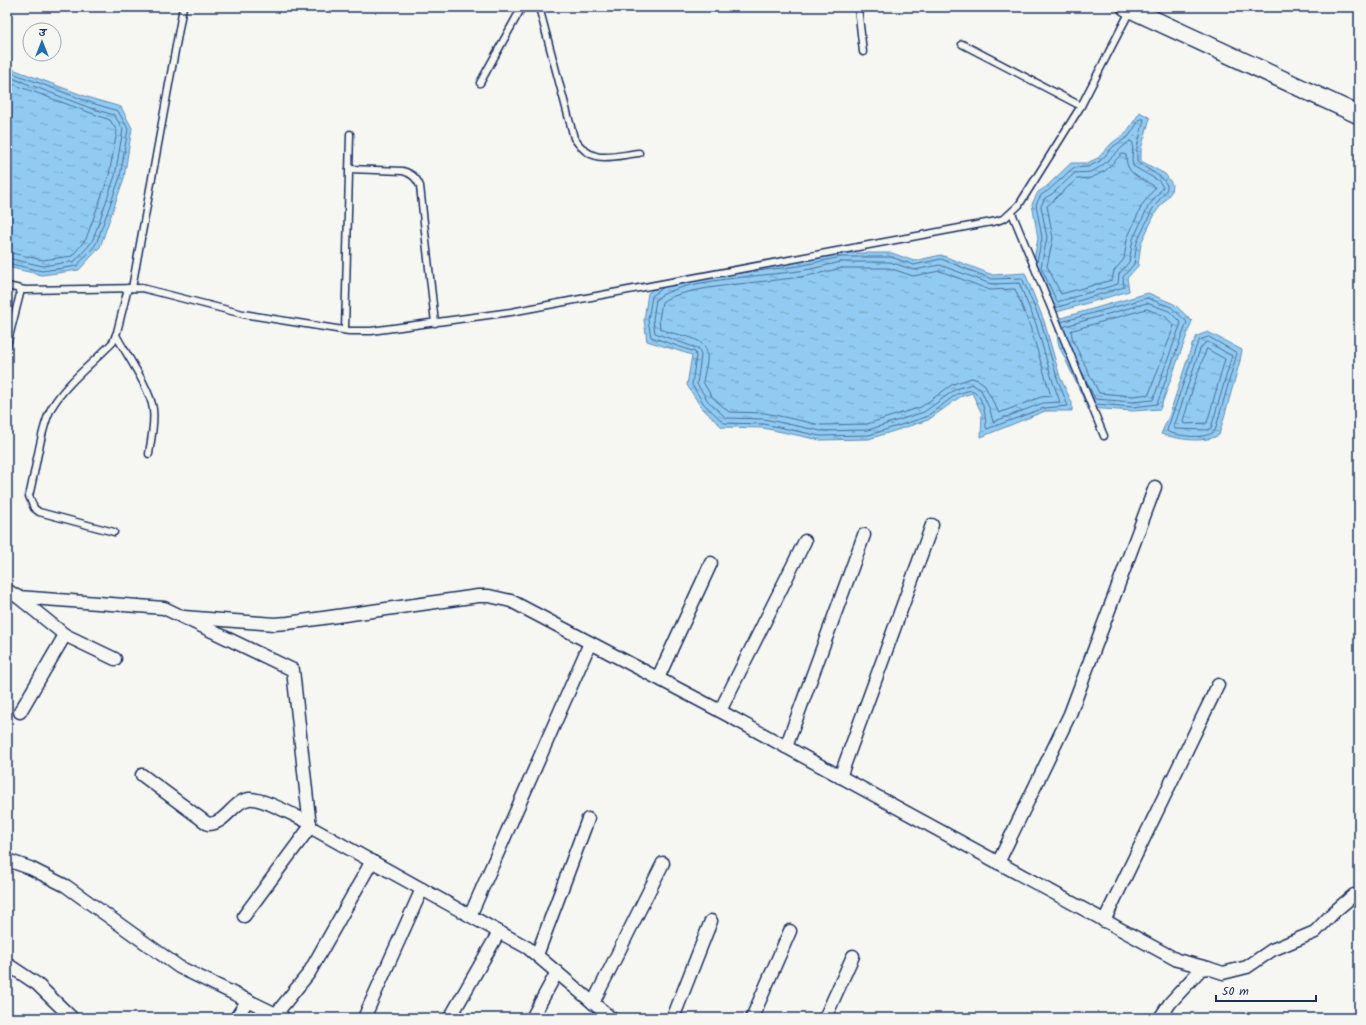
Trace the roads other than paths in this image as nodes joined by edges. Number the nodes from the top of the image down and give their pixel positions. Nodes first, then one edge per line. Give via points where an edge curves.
1 (183, 7) edge
2 (522, 7) edge
3 (539, 7) edge
4 (858, 7) edge
5 (1128, 8) edge
6 (962, 44) dead end
7 (863, 52) dead end
8 (480, 83) dead end
9 (1081, 106) junction
10 (1359, 115) edge
11 (350, 134) dead end
12 (639, 153) dead end
13 (349, 169) junction
14 (1012, 213) junction
15 (7, 286) edge
16 (130, 288) junction
17 (21, 290) junction
18 (435, 323) junction
19 (345, 330) junction
20 (116, 335) junction
21 (7, 345) edge
22 (1104, 436) dead end
23 (149, 454) dead end
24 (1155, 487) dead end
25 (932, 525) dead end
26 (114, 532) dead end
27 (864, 535) dead end
28 (805, 541) dead end
29 (711, 563) dead end
30 (7, 590) edge
31 (18, 597) junction
32 (183, 617) junction
33 (65, 635) junction
34 (590, 643) junction
35 (115, 659) dead end
36 (658, 678) junction
37 (1218, 685) dead end
38 (20, 712) dead end
39 (720, 712) junction
40 (786, 747) junction
41 (142, 775) dead end
42 (840, 777) junction
43 (588, 819) dead end
44 (310, 825) junction
45 (7, 860) edge
46 (372, 861) junction
47 (663, 863) dead end
48 (998, 863) junction
49 (422, 889) junction
50 (1359, 894) edge
51 (244, 916) dead end
52 (470, 916) junction
53 (1104, 920) junction
54 (711, 921) dead end
55 (790, 931) dead end
56 (499, 932) junction
57 (536, 955) junction
58 (853, 956) dead end
59 (7, 964) edge
60 (1208, 968) junction
61 (557, 972) junction
62 (248, 1000) junction
63 (593, 1003) junction
64 (280, 1016) edge
65 (72, 1018) edge
66 (236, 1018) edge
67 (364, 1018) edge
68 (450, 1018) edge
69 (532, 1018) edge
70 (611, 1018) edge
71 (673, 1018) edge
72 (752, 1018) edge
73 (825, 1018) edge
74 (1160, 1018) edge

1 - 16 lane
2 - 8 lane
3 - 12 lane via 574,138 580,148 589,155 601,157
4 - 7 lane
5 - 9 lane
5 - 10 street
6 - 9 lane
9 - 14 lane
11 - 13 lane
13 - 18 lane via 403,171 412,174 417,180 420,186
13 - 19 lane
14 - 18 lane via 997,221 511,312
14 - 22 lane
15 - 17 lane
16 - 17 lane
16 - 19 lane via 152,289 243,314
16 - 20 lane
17 - 21 lane
18 - 19 lane via 371,332
20 - 23 lane via 150,396 153,422
20 - 26 lane via 113,342 61,395 52,408 29,496 34,508 39,512
24 - 48 street via 1070,714
25 - 42 street
27 - 40 street
28 - 39 street
29 - 36 street
30 - 31 street
31 - 32 street via 164,608
31 - 33 street
32 - 34 street via 274,624 489,596 511,601
32 - 44 street via 293,670
33 - 35 street
33 - 38 street
34 - 36 street
34 - 52 street
36 - 39 street
37 - 53 street
39 - 40 street
40 - 42 street
41 - 44 street via 208,824 218,823 248,798 260,800
42 - 48 street
43 - 57 street
44 - 46 street
44 - 51 street
45 - 62 street via 66,886 179,967
46 - 49 street
46 - 64 street via 309,973
47 - 63 street
48 - 53 street
49 - 52 street
49 - 67 street
50 - 60 street via 1354,895 1335,911 1316,932 1272,950 1247,967 1222,973
52 - 56 street
53 - 60 street via 1177,960
54 - 71 street
55 - 72 street
56 - 57 street
56 - 68 street
57 - 61 street
58 - 73 street
59 - 65 street via 37,984
60 - 74 street via 1196,974
61 - 63 street
61 - 69 street
62 - 64 street
62 - 66 street
63 - 70 street

